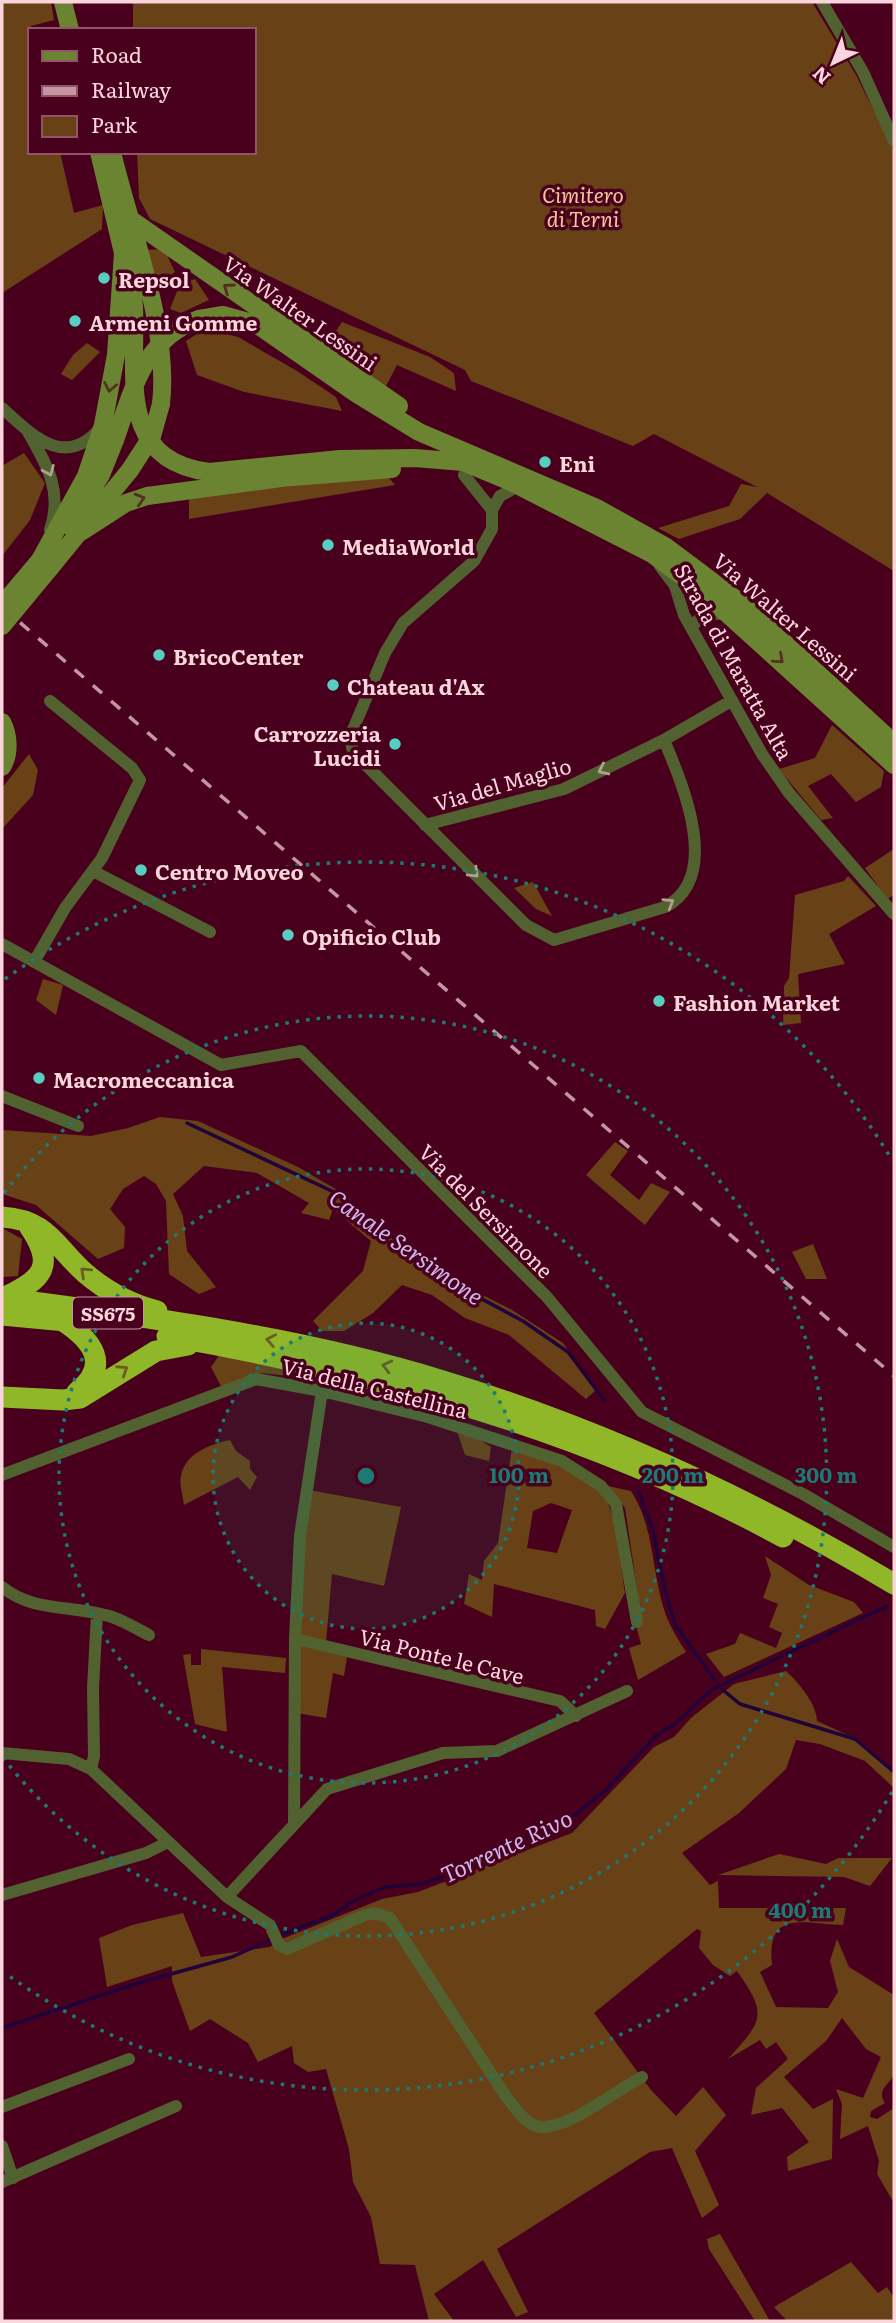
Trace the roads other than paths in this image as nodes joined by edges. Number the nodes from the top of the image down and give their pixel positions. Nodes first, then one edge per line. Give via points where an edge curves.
1 (62, 2) edge
2 (74, 2) edge
3 (822, 2) edge
4 (69, 28) edge
5 (80, 28) edge
6 (894, 141) edge
7 (99, 154) edge
8 (112, 154) edge
9 (127, 217) junction
10 (123, 253) junction
11 (2, 408) edge
12 (103, 425) junction
13 (28, 432) junction
14 (489, 460) junction
15 (464, 475) junction
16 (511, 491) junction
17 (558, 505) junction
18 (492, 510) junction
19 (67, 522) junction
20 (652, 554) junction
21 (45, 564) junction
22 (702, 591) junction
23 (2, 605) edge
24 (735, 608) junction
25 (684, 615) junction
26 (2, 626) edge
27 (692, 627) junction
28 (50, 701) dead end
29 (731, 701) junction
30 (2, 722) edge
31 (664, 740) junction
32 (894, 743) edge
33 (894, 765) edge
34 (2, 767) edge
35 (425, 825) junction
36 (93, 871) junction
37 (894, 914) edge
38 (210, 932) dead end
39 (2, 944) edge
40 (34, 962) junction
41 (2, 1096) edge
42 (78, 1126) dead end
43 (2, 1216) edge
44 (24, 1218) junction
45 (2, 1304) edge
46 (63, 1321) junction
47 (209, 1335) junction
48 (322, 1391) junction
49 (2, 1397) edge
50 (63, 1401) junction
51 (2, 1475) edge
52 (894, 1547) edge
53 (894, 1584) edge
54 (2, 1587) edge
55 (894, 1600) edge
56 (97, 1614) junction
57 (638, 1622) dead end
58 (149, 1635) dead end
59 (295, 1639) junction
60 (626, 1691) dead end
61 (576, 1716) junction
62 (2, 1753) edge
63 (91, 1769) junction
64 (294, 1823) junction
65 (168, 1842) junction
66 (2, 1895) edge
67 (227, 1897) junction
68 (129, 2059) dead end
69 (642, 2077) dead end
70 (176, 2106) dead end
71 (2, 2107) edge
72 (2, 2147) edge
73 (7, 2180) edge

1 - 4 main road
2 - 5 main road
3 - 6 street via 863,72
7 - 10 main road, Via Walter Lessini
8 - 9 main road
14 -> 9 main road, Via Walter Lessini via 390,401
9 - 19 main road, bridge via 154,311 162,360 161,404 152,436 130,470
10 -> 12 main road via 116,355
10 - 17 main road, Via Walter Lessini via 134,303 138,420 154,446 176,463 209,472 340,458 463,463
11 - 13 street
12 - 13 street via 88,440 67,448 43,442
12 - 19 main road
13 -> 19 street via 51,472
14 - 19 main road, Via Walter Lessini, bridge via 419,432 256,324 223,316 199,319 173,330 154,348 101,475
14 - 24 main road, Via Walter Lessini via 597,508 642,534
15 - 16 main road, Via Walter Lessini
15 - 18 street
19 -> 15 main road, Via Walter Lessini via 147,496 359,471 421,467
16 - 17 main road, Via Walter Lessini
16 - 18 street via 500,496
17 - 20 main road, Via Walter Lessini
18 - 35 street, Via del Maglio via 492,529 474,561 403,622 349,737 353,752
19 - 21 main road
20 - 22 main road, Via Walter Lessini
20 - 25 street, Strada di Maratta Alta via 676,586
21 - 23 main road, bridge
21 - 26 main road, bridge
22 - 24 main road, Via Walter Lessini
22 - 25 street via 690,601
24 - 27 street via 699,617
24 - 32 main road, Via Walter Lessini
24 -> 33 main road, Via Walter Lessini
25 - 27 street, Strada di Maratta Alta
27 - 29 street, Strada di Maratta Alta
28 - 36 street via 132,768 140,780
29 - 31 street, Via del Maglio
29 - 37 street, Strada di Maratta Alta via 789,793
30 - 34 main road via 7,750
31 -> 35 street, Via del Maglio via 564,789
35 -> 31 street, Via del Maglio via 526,925 554,940 665,907 687,884 695,844 685,791
36 - 38 street
36 - 40 street
39 - 40 street, Via del Sersimone
40 - 52 street, Via del Sersimone via 221,1065 300,1051 547,1297 642,1412 803,1494
41 - 42 street
43 - 44 highway
44 - 45 highway via 41,1243 44,1264 33,1284
47 -> 44 highway via 192,1319 143,1307 108,1292 38,1225
45 - 46 highway, SS675
45 - 47 highway, SS675
46 - 47 highway, SS675
46 - 50 highway via 90,1343 95,1367 86,1385
50 -> 47 highway via 80,1398 156,1351
53 -> 47 highway, SS675 via 762,1509 535,1412 389,1366
47 - 55 highway, SS675 via 462,1402 531,1427 658,1477 755,1522
48 - 51 street, Via della Castellina via 256,1379
48 - 57 street, Via della Castellina via 428,1417 562,1461 601,1486 616,1504
48 - 59 street via 300,1536
49 - 50 highway
54 - 56 street via 15,1598 40,1607
56 - 58 street
56 - 63 street
59 - 61 street, Via Ponte le Cave via 560,1701
59 - 64 street
60 - 61 street
61 - 64 street via 497,1751 443,1754 327,1789
62 - 63 street via 69,1759
63 - 65 street
64 - 67 street
65 - 66 street via 146,1853
65 - 67 street
67 - 69 street via 272,1928 278,1944 287,1949 365,1915 390,1918 505,2095 523,2118 540,2127 558,2124
68 - 71 street
70 - 73 street
72 - 73 street

